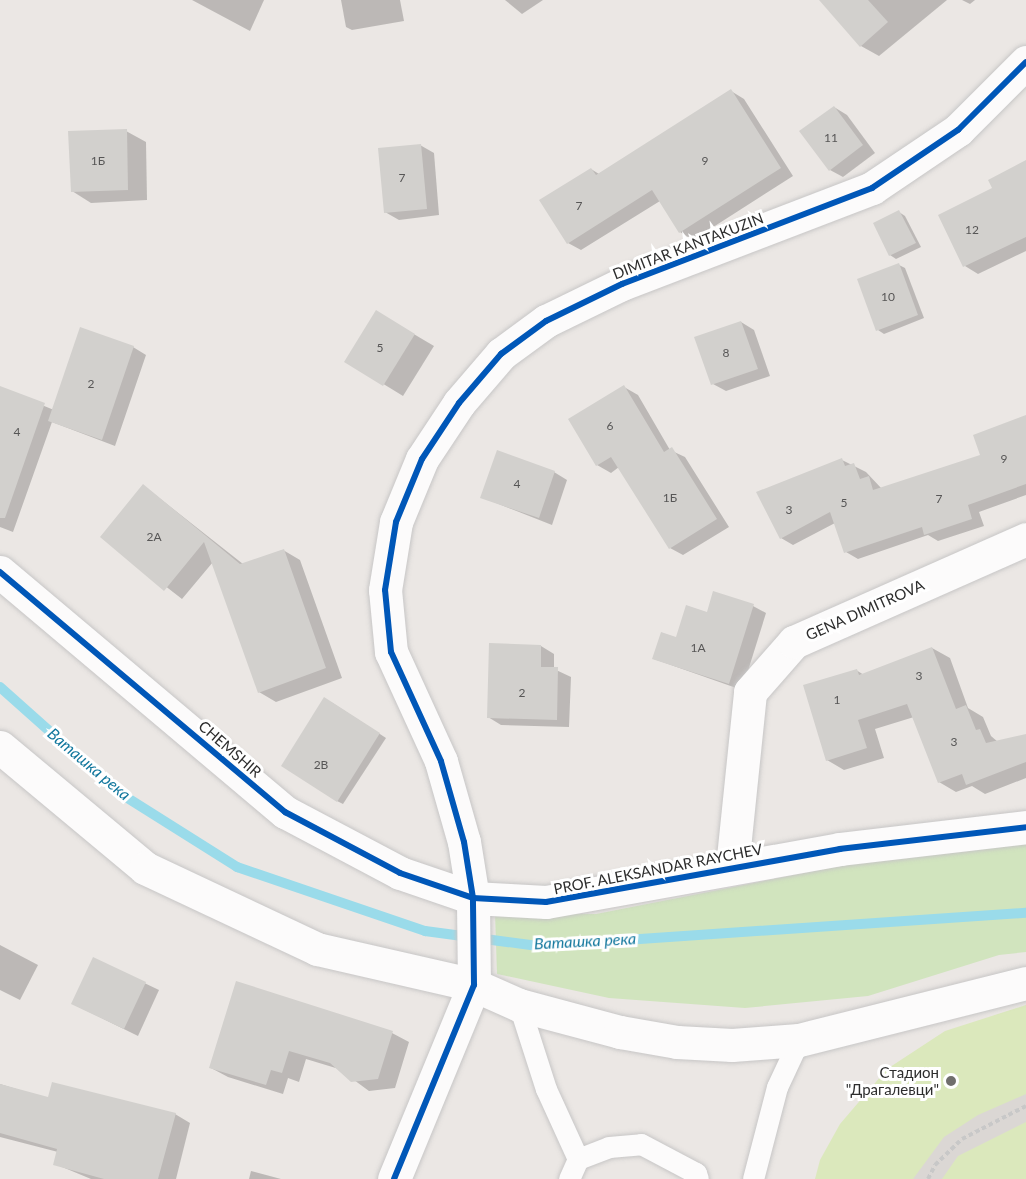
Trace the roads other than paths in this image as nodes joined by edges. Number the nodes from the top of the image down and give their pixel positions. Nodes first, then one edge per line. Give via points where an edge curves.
1 (1026, 62) edge
2 (1026, 539) edge
3 (0, 572) edge
4 (0, 747) edge
5 (1026, 827) edge
6 (732, 867) junction
7 (473, 907) junction
8 (474, 975) junction
9 (1026, 983) edge
10 (519, 1005) junction
11 (800, 1040) junction
12 (578, 1159) junction
13 (394, 1179) edge
14 (569, 1179) edge
15 (698, 1179) edge
16 (753, 1179) edge

1 - 7 street, DIMITAR KANTAKUZIN via 958,130 872,188 622,284 546,321 501,354 459,403 422,459 396,522 385,590 392,652 441,761 464,842
2 - 6 street, GENA DIMITROVA via 794,642 750,692
3 - 7 street, CHEMSHIR via 285,812
4 - 8 street via 145,868 317,949
5 - 6 street, PROF. ALEKSANDAR RAYCHEV
6 - 7 street, PROF. ALEKSANDAR RAYCHEV via 546,902
7 - 8 street, DIMITAR KANTAKUZIN
8 - 10 street
8 - 13 street
9 - 11 street
10 - 11 street via 620,1032 677,1042 732,1045
10 - 12 lane via 546,1089
11 - 16 lane via 777,1087
12 - 14 lane
12 - 15 lane via 609,1147 641,1144 696,1173

